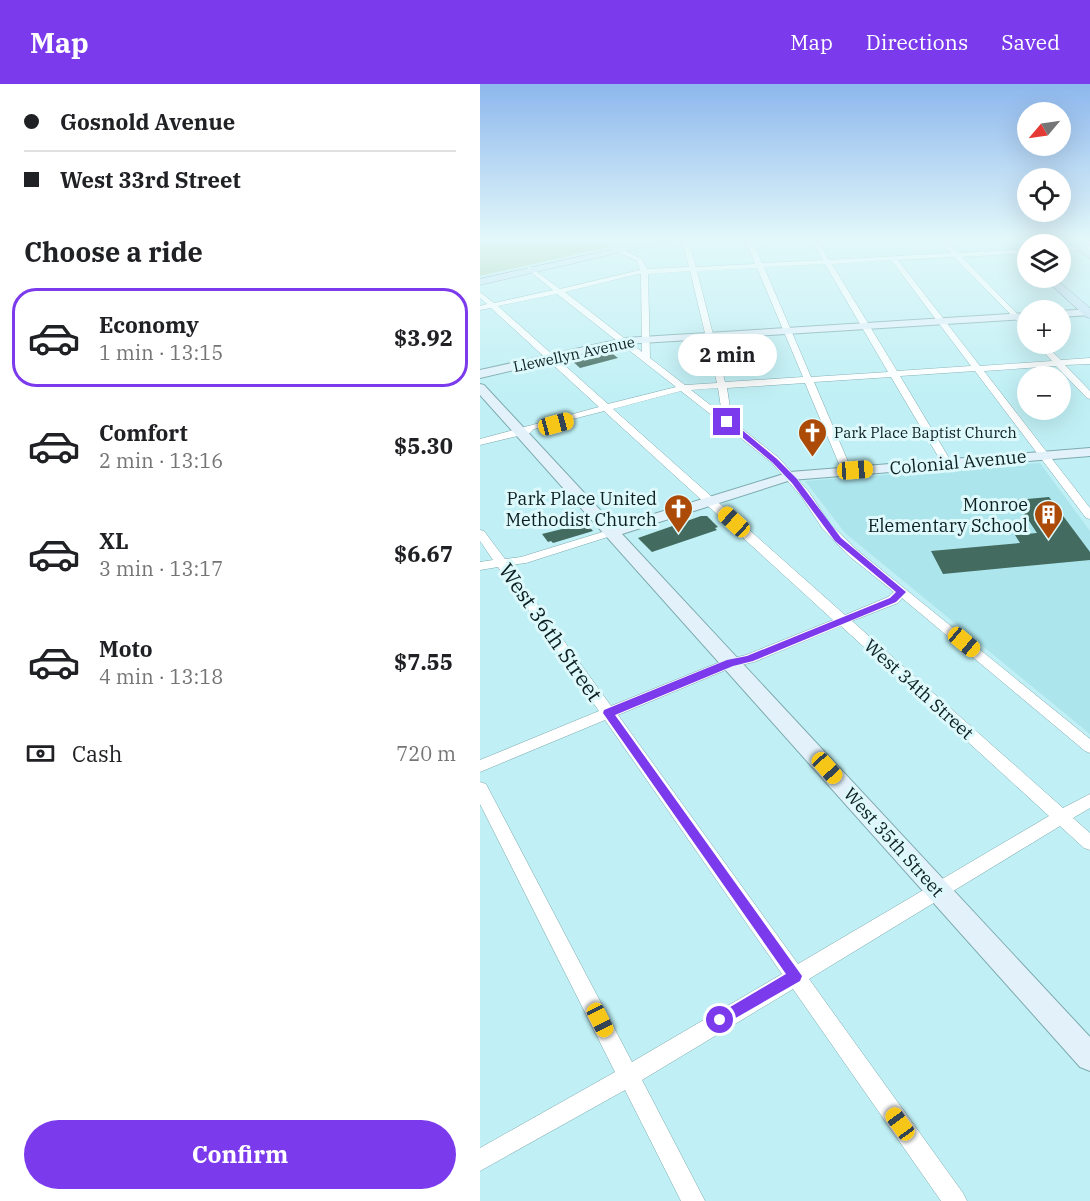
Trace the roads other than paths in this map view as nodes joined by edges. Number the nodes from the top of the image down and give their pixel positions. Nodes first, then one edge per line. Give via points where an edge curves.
1 (563, 290) edge
2 (644, 290) edge
3 (697, 290) edge
4 (771, 290) edge
5 (844, 290) edge
6 (917, 290) edge
7 (990, 290) edge
8 (1063, 290) edge
9 (560, 291) junction
10 (480, 294) edge
11 (486, 306) edge
12 (1089, 313) edge
13 (1071, 314) edge
14 (1015, 316) joint
15 (941, 321) junction
16 (865, 326) junction
17 (788, 330) junction
18 (709, 335) junction
19 (645, 339) junction
20 (625, 341) junction
21 (1050, 354) edge
22 (550, 358) junction
23 (646, 358) junction
24 (1090, 361) edge
25 (1059, 363) junction
26 (978, 369) junction
27 (480, 374) edge
28 (895, 375) junction
29 (809, 381) junction
30 (722, 386) junction
31 (480, 387) edge
32 (685, 389) junction
33 (1090, 396) edge
34 (607, 408) junction
35 (727, 422) junction
36 (520, 432) junction
37 (480, 442) edge
38 (1090, 452) edge
39 (1044, 455) junction
40 (947, 463) junction
41 (846, 471) junction
42 (790, 476) junction
43 (710, 501) junction
44 (1090, 516) edge
45 (612, 532) junction
46 (480, 533) edge
47 (501, 563) junction
48 (480, 566) edge
49 (902, 592) junction
50 (839, 617) junction
51 (730, 663) junction
52 (608, 713) junction
53 (1090, 747) edge
54 (480, 766) edge
55 (480, 788) edge
56 (1090, 800) edge
57 (1061, 817) junction
58 (1090, 843) edge
59 (939, 891) junction
60 (795, 976) junction
61 (1090, 1056) edge
62 (628, 1076) junction
63 (480, 1160) edge
64 (693, 1201) edge
65 (955, 1201) edge

1 - 9 street
2 - 19 street
3 - 18 street
4 - 17 street
5 - 16 street
6 - 15 street
7 - 14 street
8 - 12 main road
9 - 11 street
9 - 20 street
10 - 11 street, West 34th Street
11 - 22 street, West 34th Street
12 - 13 street
14 - 15 street, Llewellyn Avenue
15 - 16 street, Llewellyn Avenue
15 - 26 street
16 - 17 street, Llewellyn Avenue
16 - 28 street
17 - 18 street, Llewellyn Avenue
17 - 29 street
18 - 19 street, Llewellyn Avenue
18 - 30 street
19 - 20 street, Llewellyn Avenue
19 - 23 street
20 - 22 street, Llewellyn Avenue
20 - 23 street
21 - 25 street
22 - 27 street, Llewellyn Avenue
22 - 34 street, West 34th Street
23 - 32 street
24 - 25 street
25 - 26 street
25 - 33 street
26 - 28 street
26 - 39 street
28 - 29 street
28 - 40 street
29 - 30 street
29 - 41 street
30 - 32 street
30 - 35 street
31 - 36 street, West 35th Street
32 - 34 street
32 - 35 street
34 - 36 street
34 - 43 street, West 34th Street
35 - 42 street
36 - 37 street
36 - 45 street, West 35th Street
38 - 39 street, Colonial Avenue
39 - 40 street, Colonial Avenue
39 - 44 street
40 - 41 street, Colonial Avenue
41 - 42 street, Colonial Avenue
42 - 43 street, Colonial Avenue
42 - 49 street via 838,540
43 - 45 street, Colonial Avenue
43 - 50 street, West 34th Street
45 - 47 street, Colonial Avenue
45 - 51 street, West 35th Street
46 - 47 street, West 36th Street
47 - 48 street, Colonial Avenue
47 - 52 street, West 36th Street
49 - 50 street via 893,600
49 - 53 street
50 - 51 street via 750,659
50 - 57 street, West 34th Street
51 - 52 street
51 - 59 street, West 35th Street
52 - 54 street
52 - 60 street, West 36th Street
55 - 62 street
56 - 57 street
57 - 58 street, West 34th Street
57 - 59 street
59 - 60 street
59 - 61 street, West 35th Street
60 - 62 street
60 - 65 street, West 36th Street
62 - 63 street
62 - 64 street

